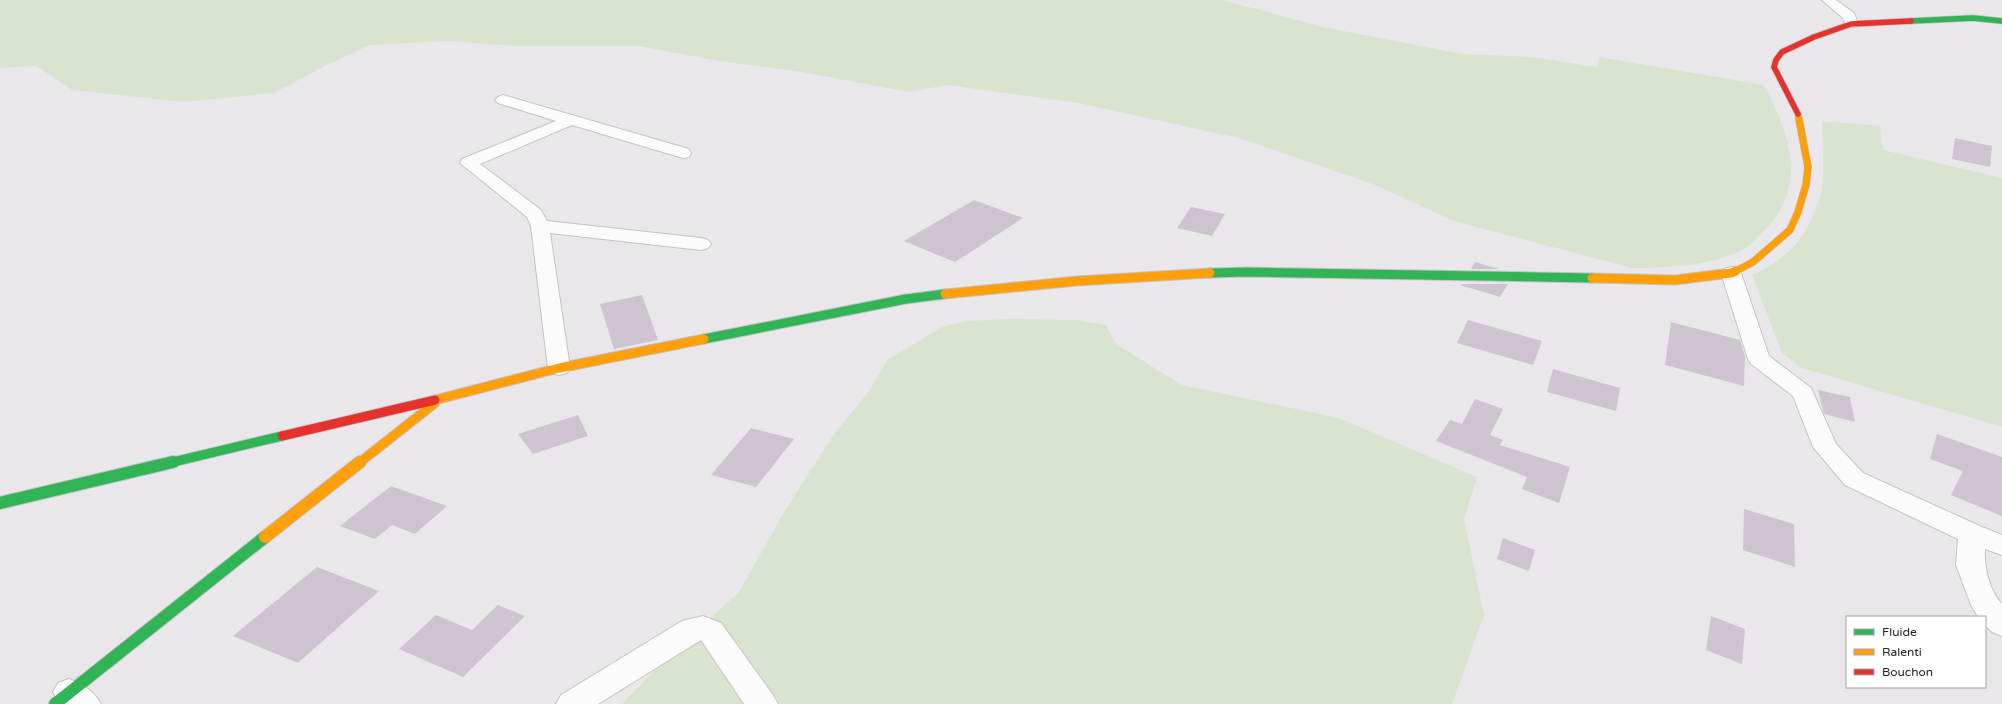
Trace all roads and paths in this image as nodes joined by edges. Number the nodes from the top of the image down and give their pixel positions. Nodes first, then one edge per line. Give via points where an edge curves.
1 (1828, 0) edge
2 (2002, 21) edge
3 (1851, 24) junction
4 (503, 100) dead end
5 (571, 120) junction
6 (683, 154) dead end
7 (540, 226) junction
8 (702, 244) dead end
9 (1731, 273) junction
10 (559, 368) junction
11 (440, 400) junction
12 (0, 504) edge
13 (1972, 534) junction
14 (2002, 545) edge
15 (2002, 624) edge
16 (70, 700) edge
17 (572, 704) edge
18 (762, 704) edge

1 - 3 street via 1849,16
2 - 3 street via 1973,18
3 - 9 street via 1782,52 1776,60 1774,67 1798,114 1808,167 1806,185 1790,230 1753,262
4 - 5 street
5 - 6 street
5 - 7 street via 468,163 535,214
7 - 8 street
7 - 10 street
9 - 10 street via 1659,280 1247,272 1026,284 906,299
9 - 13 street via 1759,359 1803,393 1825,447 1854,479
10 - 11 street
11 - 12 street
11 - 16 street
13 - 14 street
13 - 15 street via 1970,565 1985,605
17 - 18 street via 692,629 702,628 711,631

